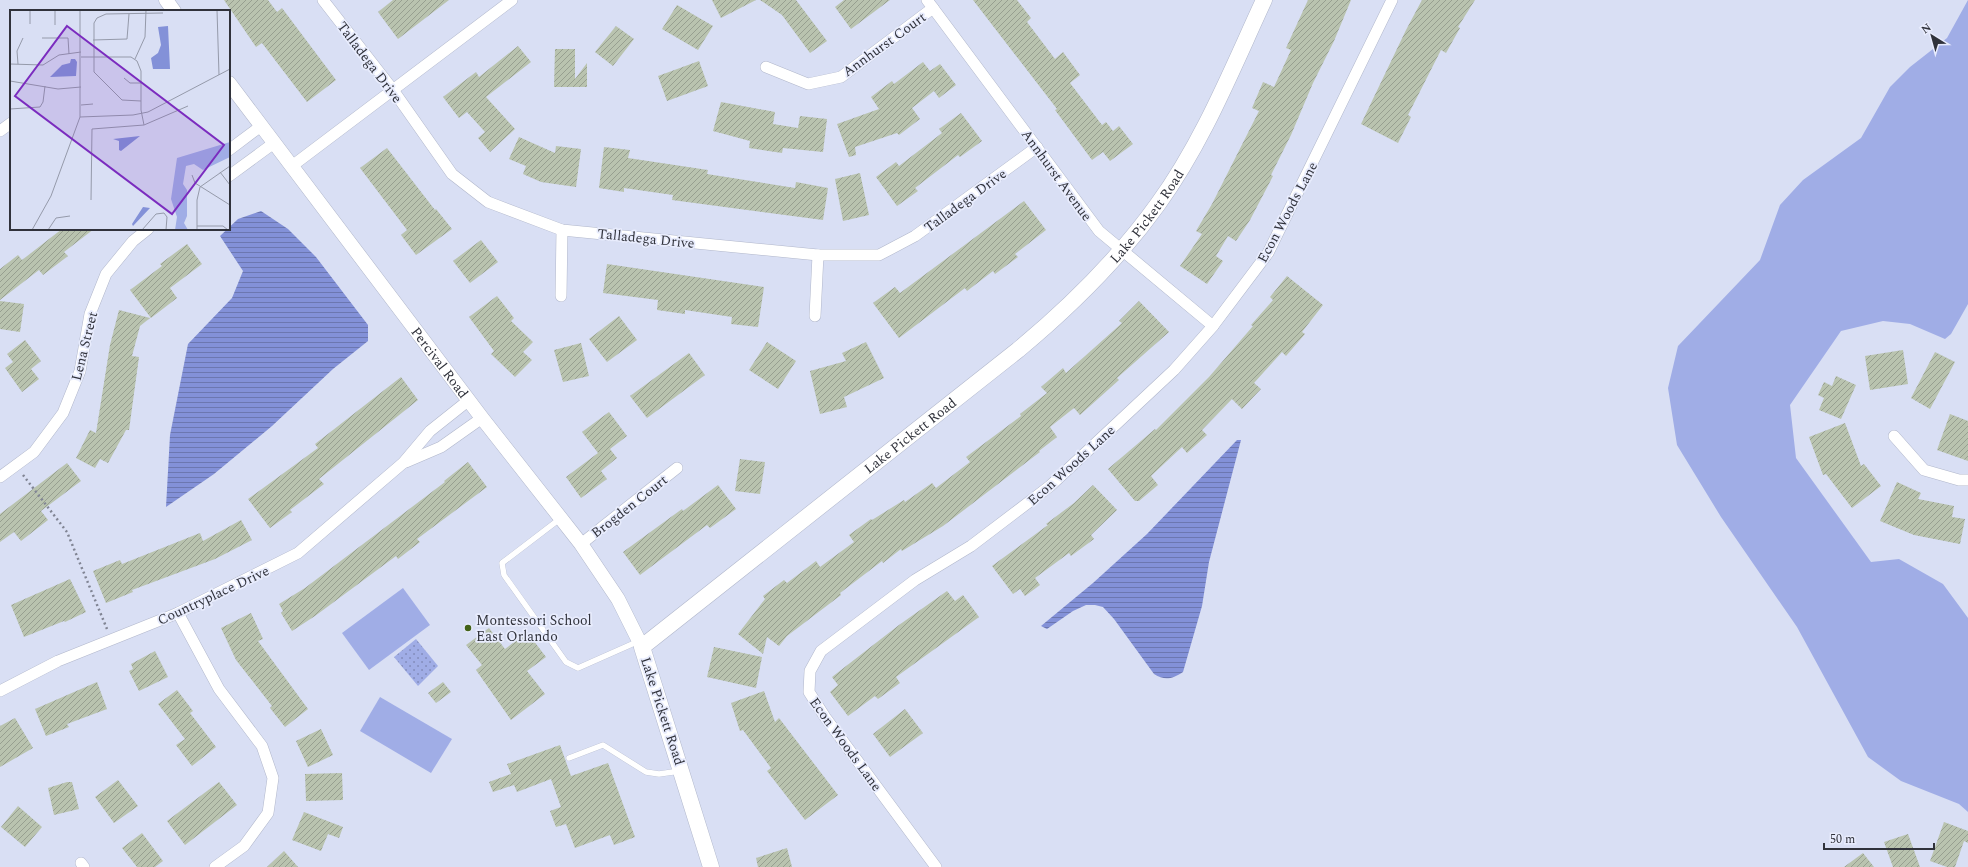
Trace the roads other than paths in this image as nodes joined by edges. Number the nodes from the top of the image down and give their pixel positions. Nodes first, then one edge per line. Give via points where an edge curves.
1 (166, 0) edge
2 (323, 0) edge
3 (512, 0) edge
4 (1264, 0) edge
5 (1392, 0) edge
6 (930, 4) edge
7 (173, 10) edge
8 (766, 67) dead end
9 (230, 84) edge
10 (393, 90) junction
11 (10, 124) edge
12 (261, 126) junction
13 (0, 132) edge
14 (274, 143) junction
15 (1037, 147) junction
16 (230, 149) edge
17 (292, 166) junction
18 (230, 175) edge
19 (147, 230) edge
20 (562, 230) junction
21 (1122, 251) junction
22 (818, 255) junction
23 (561, 296) dead end
24 (814, 316) dead end
25 (1214, 326) junction
26 (469, 400) junction
27 (482, 418) junction
28 (1894, 436) dead end
29 (403, 463) junction
30 (677, 468) dead end
31 (0, 477) edge
32 (1968, 480) edge
33 (561, 518) junction
34 (581, 544) junction
35 (178, 613) junction
36 (641, 644) junction
37 (0, 691) edge
38 (569, 758) dead end
39 (682, 770) junction
40 (215, 867) edge
41 (711, 867) edge
42 (936, 867) edge

1 - 7 street
2 - 10 street, Talladega Drive
3 - 10 street
4 - 21 main road, Lake Pickett Road via 1218,100 1189,155 1159,203
5 - 25 street, Econ Woods Lane via 1268,253
6 - 8 street, Annhurst Court via 841,77 808,84
6 - 15 street, Annhurst Avenue
9 - 12 street, Percival Road
10 - 17 street
10 - 20 street, Talladega Drive via 452,174 488,202
11 - 13 street
12 - 14 street, Percival Road
12 - 16 street
14 - 17 street, Percival Road
14 - 18 street
15 - 21 street, Annhurst Avenue via 1090,220
15 - 22 street, Talladega Drive via 915,236 879,255
17 - 26 street, Percival Road
19 - 31 street, Lena Street via 133,241 106,274 90,314 80,371 63,413 34,452
20 - 22 street, Talladega Drive
20 - 23 street
21 - 25 street, Annhurst Avenue
21 - 36 main road, Lake Pickett Road via 1081,295 1018,350
22 - 24 street
25 - 42 street, Econ Woods Lane via 1174,370 1050,486 971,546 915,580 821,651 810,671 809,692 825,717
26 - 27 street, Percival Road
26 - 29 street, Countryplace Drive via 430,431
27 - 29 street, Countryplace Drive via 441,447
27 - 33 street, Percival Road
28 - 32 street via 1924,470
29 - 35 street, Countryplace Drive via 298,553
30 - 34 street, Brogden Court
33 - 34 street, Percival Road
33 - 36 lane via 502,564 504,575 566,662 578,668
34 - 36 street, Percival Road via 618,599
35 - 37 street, Countryplace Drive via 58,661
35 - 40 street via 219,689 262,746 273,778 268,813 244,846
36 - 39 main road, Lake Pickett Road
38 - 39 lane via 603,745 646,772 659,774
39 - 41 main road, Lake Pickett Road

